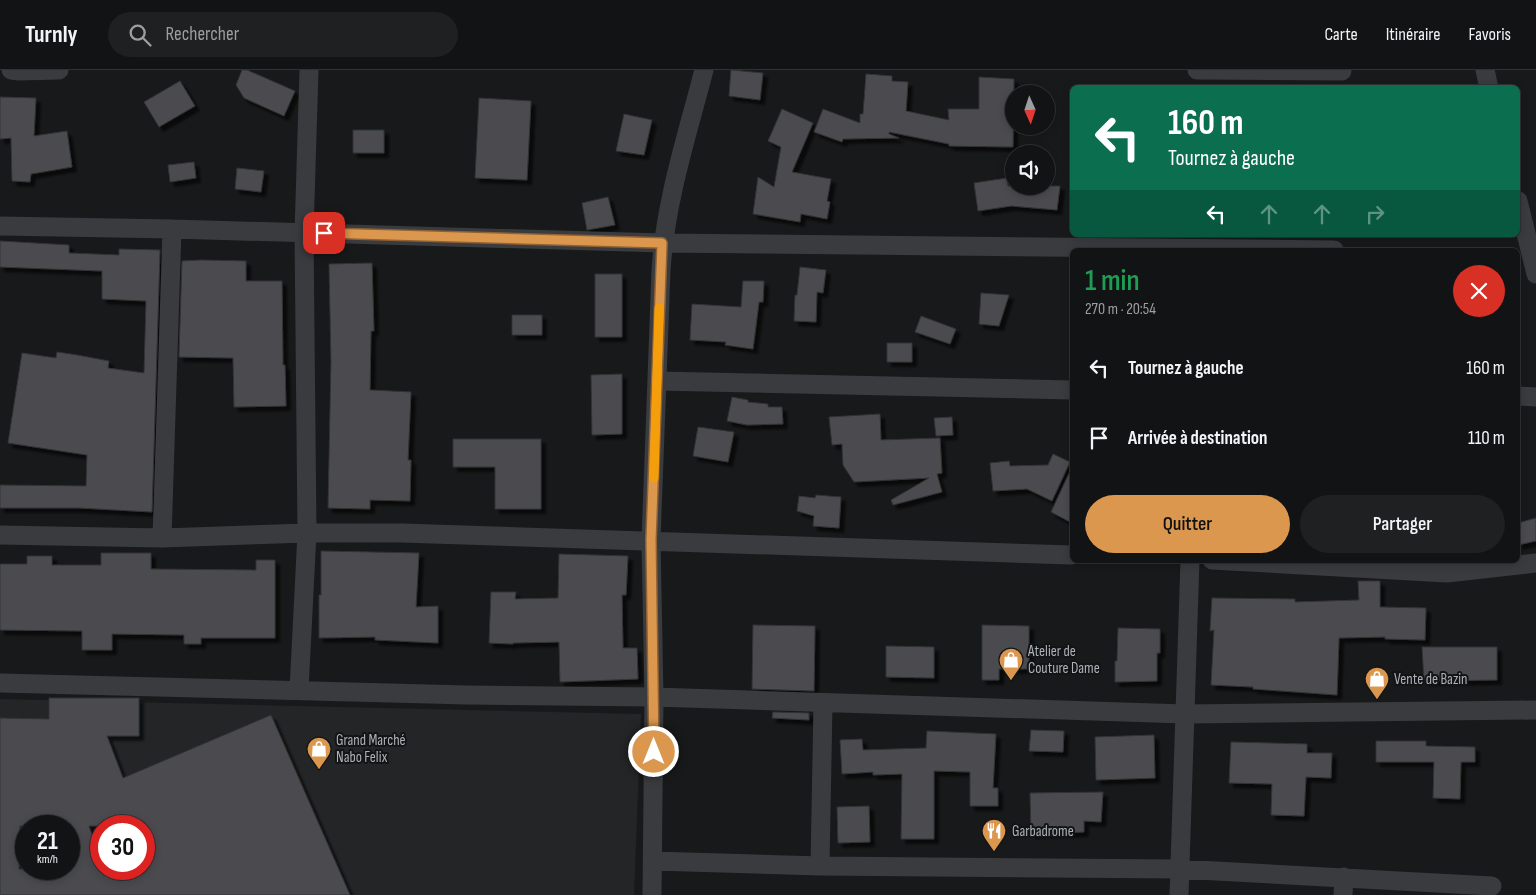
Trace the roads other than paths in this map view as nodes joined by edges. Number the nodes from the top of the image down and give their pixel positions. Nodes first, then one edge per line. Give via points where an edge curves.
1 (11, 70) edge
2 (59, 70) edge
3 (309, 70) edge
4 (704, 70) edge
5 (1197, 70) edge
6 (1203, 70) edge
7 (1485, 70) edge
8 (1342, 71) dead end
9 (1203, 85) edge
10 (1488, 85) edge
11 (1520, 218) edge
12 (0, 226) edge
13 (172, 229) junction
14 (304, 233) junction
15 (662, 243) junction
16 (1202, 244) edge
17 (1290, 248) edge
18 (1524, 253) edge
19 (1536, 274) edge
20 (657, 381) junction
21 (1070, 390) edge
22 (1520, 396) edge
23 (1536, 396) edge
24 (307, 533) junction
25 (0, 535) edge
26 (162, 538) junction
27 (651, 540) junction
28 (1070, 555) edge
29 (1190, 563) edge
30 (1266, 563) edge
31 (1536, 563) edge
32 (0, 683) edge
33 (299, 690) junction
34 (654, 697) junction
35 (823, 704) junction
36 (1536, 710) edge
37 (1185, 714) junction
38 (653, 861) junction
39 (820, 866) junction
40 (1180, 869) junction
41 (1343, 886) edge
42 (1492, 886) dead end
43 (652, 895) edge
44 (1179, 895) edge

1 - 2 street
3 - 14 street
4 - 15 street
5 - 6 street
6 - 8 street
6 - 9 street
7 - 10 street
11 - 18 street
12 - 13 street
13 - 14 street
13 - 26 street
14 - 15 street
14 - 24 street
15 - 16 street
15 - 20 street
16 - 17 street
18 - 19 street
20 - 21 street
20 - 27 street
22 - 23 street
24 - 26 street
24 - 27 street
24 - 33 street
25 - 26 street
27 - 28 street
27 - 34 street
29 - 37 street
30 - 31 street via 1447,573
32 - 33 street
33 - 34 street
34 - 35 street
34 - 38 street
35 - 37 street
35 - 39 street
36 - 37 street
37 - 40 street
38 - 39 street
38 - 43 street
39 - 40 street
40 - 41 street
40 - 44 street
41 - 42 street

